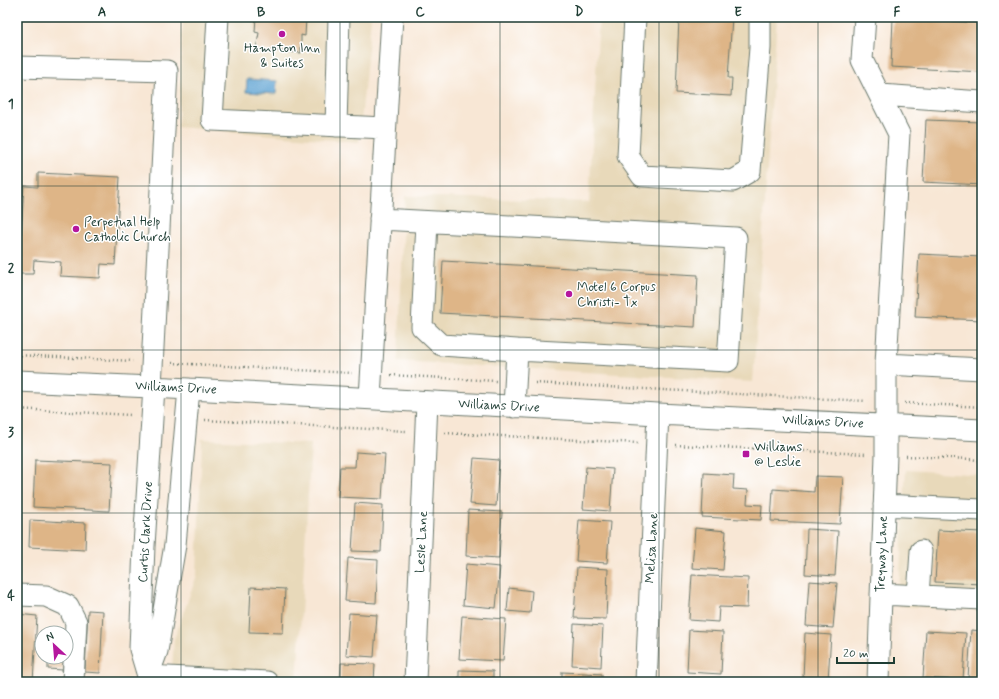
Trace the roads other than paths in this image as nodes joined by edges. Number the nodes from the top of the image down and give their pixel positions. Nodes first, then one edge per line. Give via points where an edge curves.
1 (218, 17) edge
2 (339, 17) edge
3 (392, 17) edge
4 (635, 17) edge
5 (760, 17) edge
6 (865, 17) edge
7 (17, 67) edge
8 (880, 95) junction
9 (982, 102) edge
10 (336, 126) junction
11 (385, 128) junction
12 (380, 219) junction
13 (427, 222) junction
14 (517, 350) junction
15 (886, 364) junction
16 (982, 369) edge
17 (17, 381) edge
18 (152, 387) junction
19 (189, 389) junction
20 (370, 398) junction
21 (427, 402) junction
22 (514, 406) junction
23 (658, 414) junction
24 (886, 425) junction
25 (982, 430) edge
26 (884, 505) junction
27 (982, 510) edge
28 (921, 552) dead end
29 (881, 594) junction
30 (17, 595) edge
31 (918, 596) junction
32 (982, 599) edge
33 (148, 679) edge
34 (73, 682) edge
35 (267, 682) edge
36 (415, 682) edge
37 (646, 682) edge
38 (878, 682) edge

1 - 10 street via 212,120
2 - 10 street
3 - 11 street
4 - 5 street via 628,156 642,176 733,181 750,171 760,48
6 - 8 street, Treyway Lane via 862,60
7 - 18 street, Curtis Clark Drive via 168,71
8 - 9 street
8 - 15 street, Treyway Lane via 900,134
10 - 11 street
11 - 12 street
12 - 13 street
12 - 20 street
13 - 14 street via 422,327 441,345
13 - 14 street via 736,238 728,361
14 - 22 street
15 - 16 street
15 - 24 street, Treyway Lane
17 - 18 street, Williams Drive
18 - 19 street, Williams Drive
18 - 33 street, Curtis Clark Drive via 140,649
19 - 20 street, Williams Drive
19 - 33 street, Curtis Clark Drive via 175,545 157,651
20 - 21 street, Williams Drive
21 - 22 street, Williams Drive
21 - 36 street, Lesle Lane
22 - 23 street, Williams Drive
23 - 24 street, Williams Drive
23 - 37 street, Melisa Lane
24 - 25 street, Williams Drive
24 - 26 street, Treyway Lane
26 - 27 street
26 - 29 street, Treyway Lane
28 - 31 street
29 - 31 street
29 - 38 street, Treyway Lane
30 - 34 street via 46,596 68,606 76,622
31 - 32 street
33 - 35 street

